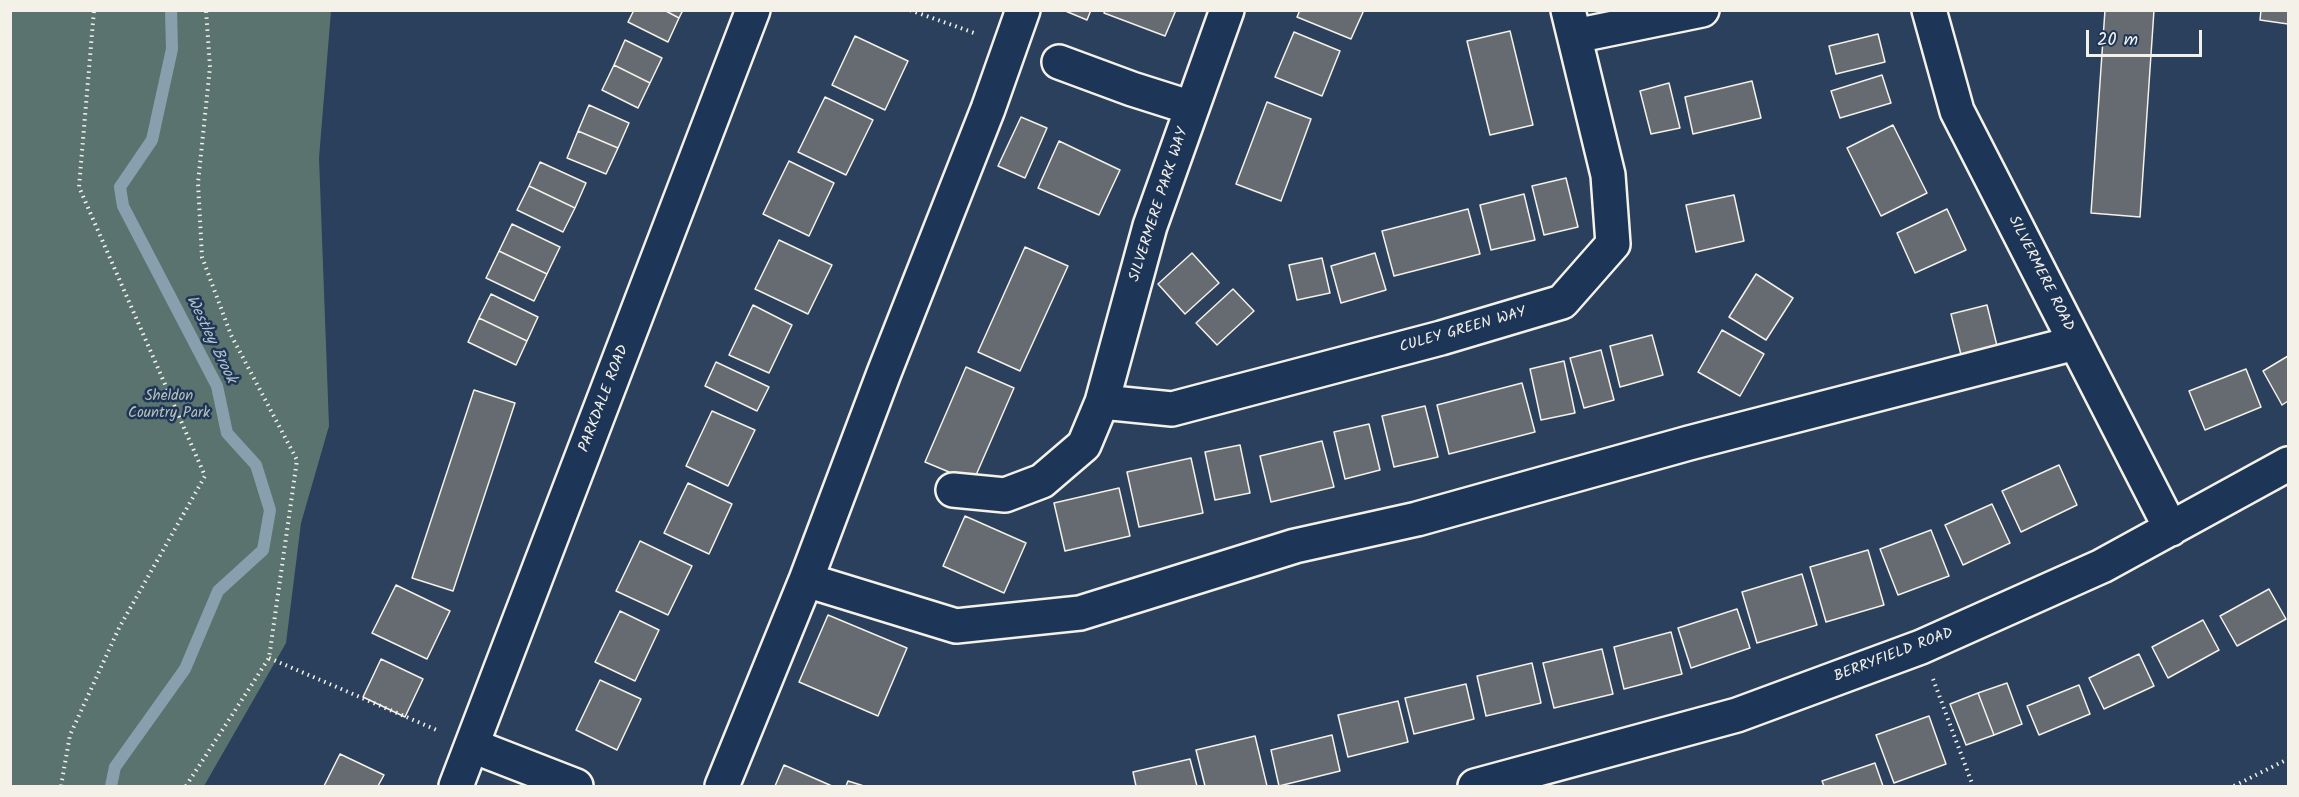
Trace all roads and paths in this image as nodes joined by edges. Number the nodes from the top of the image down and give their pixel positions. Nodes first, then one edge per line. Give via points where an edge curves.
1 (94, 10) edge
2 (206, 10) edge
3 (753, 10) edge
4 (910, 10) edge
5 (1023, 10) edge
6 (1227, 10) edge
7 (1702, 10) edge
8 (1929, 10) edge
9 (1571, 23) edge
10 (1010, 45) junction
11 (1059, 62) dead end
12 (1192, 108) junction
13 (2075, 342) junction
14 (1102, 402) junction
15 (2289, 464) edge
16 (953, 490) dead end
17 (2171, 529) junction
18 (806, 580) junction
19 (1921, 648) junction
20 (269, 658) junction
21 (473, 746) junction
22 (2289, 759) edge
23 (61, 786) edge
24 (186, 786) edge
25 (456, 786) edge
26 (576, 786) edge
27 (722, 786) edge
28 (1476, 786) edge
29 (1973, 786) edge
30 (2234, 786) edge

1 - 23 path via 79,187 205,476 119,628 70,735
2 - 20 path via 210,67 198,183 202,257 231,335 297,460
3 - 21 street, PARKDALE ROAD
4 - 10 path
5 - 10 street
6 - 12 street, SILVERMERE PARK WAY
7 - 9 street
8 - 13 street, SILVERMERE ROAD via 1957,111
9 - 14 street, CULEY GREEN WAY via 1608,175 1613,244 1562,302 1172,409
10 - 18 street
11 - 12 street
12 - 14 street, SILVERMERE PARK WAY via 1150,226
13 - 17 street, SILVERMERE ROAD
13 - 18 street via 1417,519 1295,546 1080,613 956,626
14 - 16 street via 1084,445 1042,481 1005,495
15 - 17 street, BERRYFIELD ROAD
17 - 19 street, BERRYFIELD ROAD via 2102,566
18 - 27 street
19 - 28 street, BERRYFIELD ROAD via 1737,715
19 - 29 path
20 - 21 path
20 - 24 path
21 - 25 street, PARKDALE ROAD
21 - 26 street
22 - 30 path

